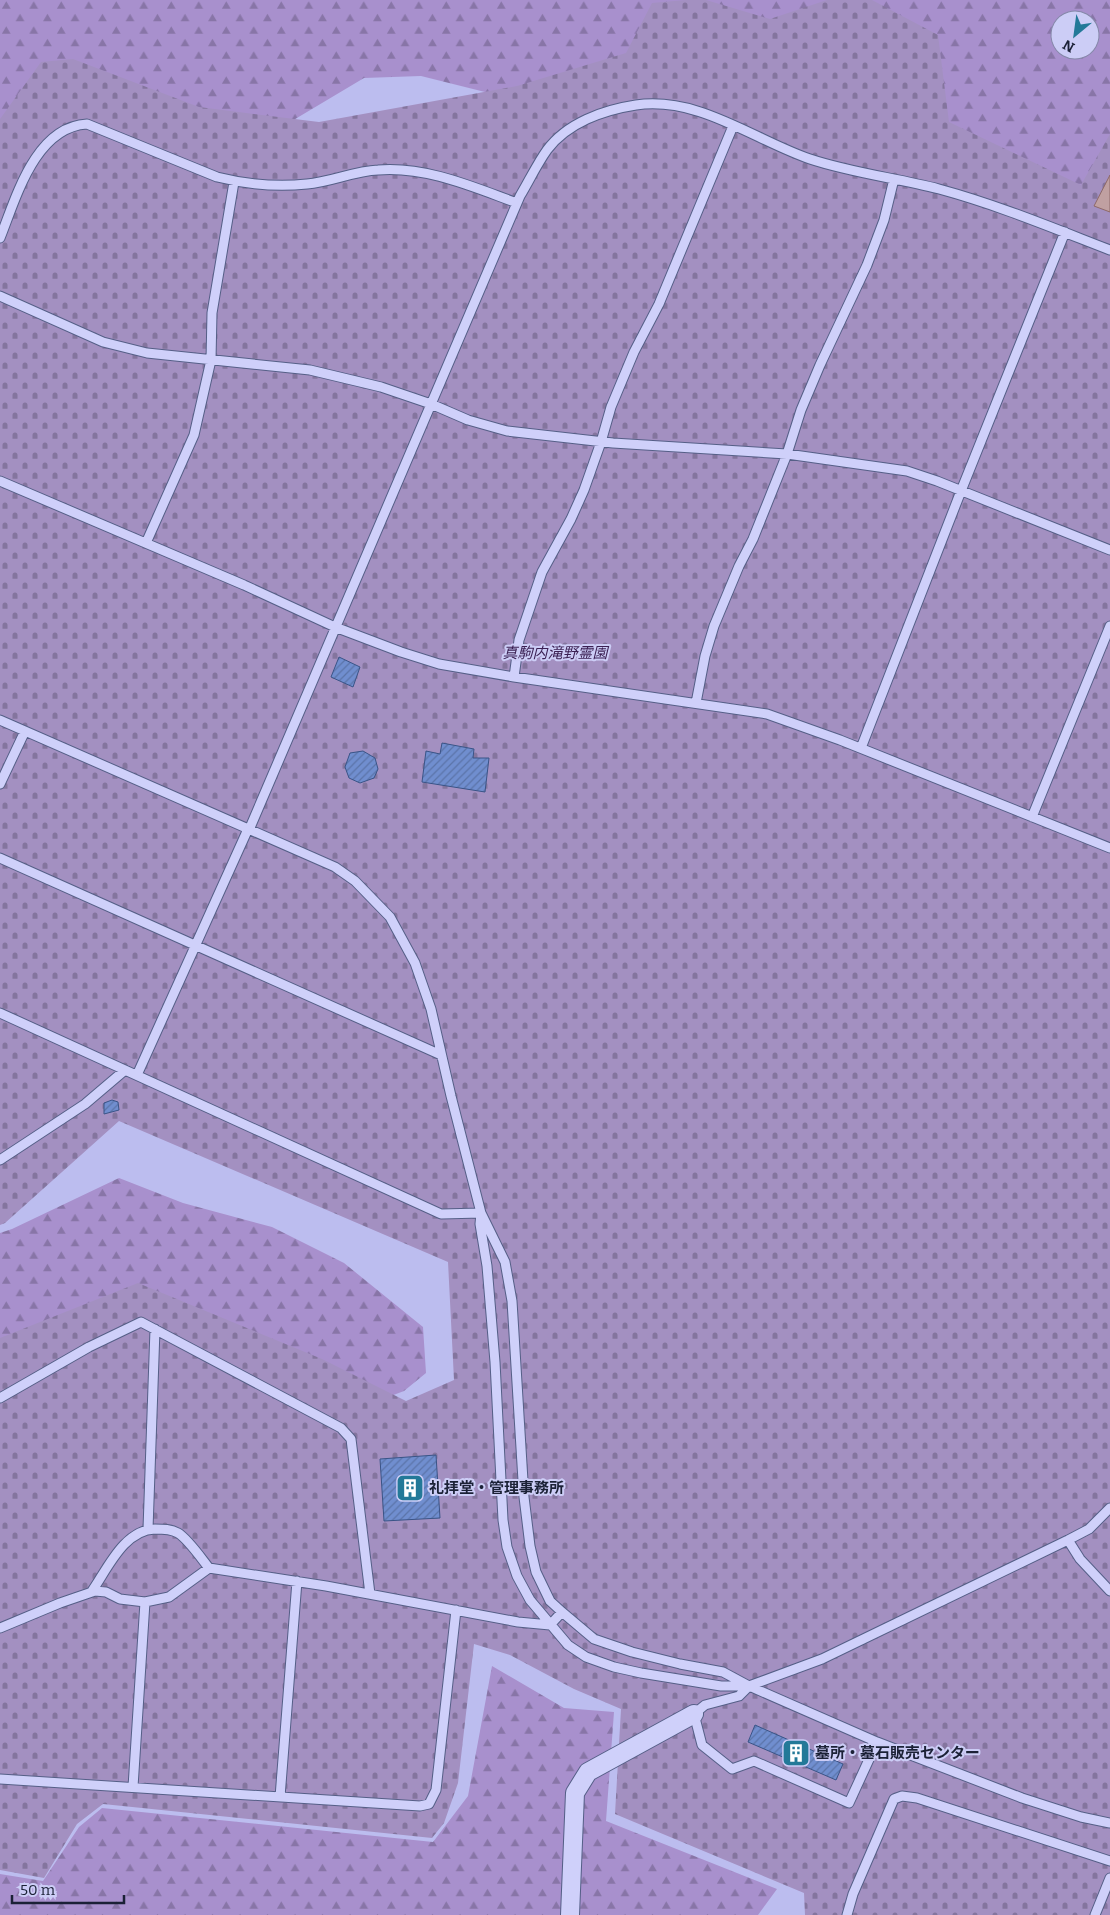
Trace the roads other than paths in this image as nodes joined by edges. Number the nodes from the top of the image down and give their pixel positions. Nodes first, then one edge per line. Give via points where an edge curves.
1 (733, 126) junction
2 (894, 180) junction
3 (234, 182) junction
4 (517, 203) junction
5 (1065, 232) junction
6 (0, 238) edge
7 (1110, 250) edge
8 (0, 296) edge
9 (210, 360) junction
10 (431, 404) junction
11 (601, 442) junction
12 (788, 454) junction
13 (0, 481) edge
14 (961, 491) junction
15 (146, 543) junction
16 (1110, 550) edge
17 (1110, 626) edge
18 (335, 628) junction
19 (514, 677) junction
20 (696, 703) junction
21 (0, 720) edge
22 (25, 731) junction
23 (861, 748) junction
24 (0, 784) edge
25 (1032, 817) junction
26 (248, 829) junction
27 (1110, 848) edge
28 (0, 858) edge
29 (195, 945) junction
30 (0, 1014) edge
31 (441, 1055) junction
32 (126, 1070) junction
33 (137, 1075) junction
34 (0, 1160) edge
35 (481, 1213) junction
36 (156, 1330) junction
37 (0, 1398) edge
38 (1110, 1508) edge
39 (148, 1529) junction
40 (1068, 1540) junction
41 (209, 1568) junction
42 (297, 1581) junction
43 (92, 1591) junction
44 (1110, 1591) edge
45 (370, 1594) junction
46 (145, 1602) junction
47 (456, 1610) junction
48 (562, 1612) junction
49 (550, 1625) junction
50 (0, 1628) edge
51 (749, 1686) junction
52 (694, 1714) junction
53 (877, 1742) junction
54 (0, 1779) edge
55 (133, 1787) junction
56 (280, 1797) junction
57 (1110, 1823) edge
58 (1110, 1861) edge
59 (1110, 1878) edge
60 (570, 1915) edge
61 (847, 1915) edge
62 (1095, 1915) edge

1 - 2 lane via 808,158
1 - 4 lane via 706,114 667,104 611,110 569,129 548,149
1 - 11 lane via 659,304 610,407
2 - 5 lane via 938,188
2 - 12 lane via 884,220 867,265 801,410
3 - 4 lane via 307,184 377,170 413,170 455,180
3 - 6 lane via 87,124 79,125 48,141 30,166
3 - 9 lane via 212,313
4 - 10 lane
5 - 7 lane
5 - 14 lane
8 - 9 lane via 103,342 147,354
9 - 10 lane via 310,370 381,387
9 - 15 lane via 194,435
10 - 11 lane via 468,420 507,431
10 - 18 lane
11 - 12 lane
11 - 19 lane via 571,519 542,572 519,640
12 - 14 lane via 907,471
12 - 20 lane via 714,626
13 - 15 lane
14 - 16 lane
14 - 23 lane
15 - 18 lane via 244,584
17 - 25 lane
18 - 19 lane via 439,664
18 - 26 lane
19 - 20 lane
20 - 23 lane via 767,714
21 - 22 lane
22 - 24 lane
22 - 26 lane
23 - 25 lane
25 - 27 lane
26 - 29 lane
26 - 31 lane via 335,867 356,881 390,917 415,963 432,1009
28 - 29 lane
29 - 31 lane
29 - 33 lane
30 - 32 lane
31 - 35 lane
32 - 33 lane
32 - 34 lane via 85,1104
33 - 35 lane via 441,1214
35 - 48 lane via 505,1262 512,1301 530,1546 536,1572 550,1601
35 - 49 lane via 495,1362 502,1520 517,1576 530,1600
36 - 37 lane via 141,1322
36 - 39 lane
36 - 45 lane via 341,1428 351,1439
38 - 40 lane via 1089,1529
39 - 41 lane via 179,1533
39 - 43 lane via 136,1533 124,1544
40 - 44 lane via 1080,1559
40 - 51 lane via 822,1660
41 - 42 lane
41 - 46 lane via 169,1597
42 - 45 lane
42 - 56 lane
43 - 46 lane
43 - 50 lane
45 - 47 lane
46 - 55 lane
47 - 49 lane
47 - 56 lane via 436,1790 429,1804 411,1806
48 - 49 lane
48 - 51 lane via 594,1639 632,1652 723,1672
49 - 51 lane via 568,1645 614,1667 721,1686
51 - 52 lane via 739,1696 705,1705
51 - 53 lane
52 - 53 lane via 702,1746 732,1769 754,1761 849,1803
52 - 60 street via 588,1772 575,1793
53 - 57 lane via 1022,1798
54 - 55 lane
55 - 56 lane
58 - 61 lane via 902,1796 894,1799
59 - 62 lane

